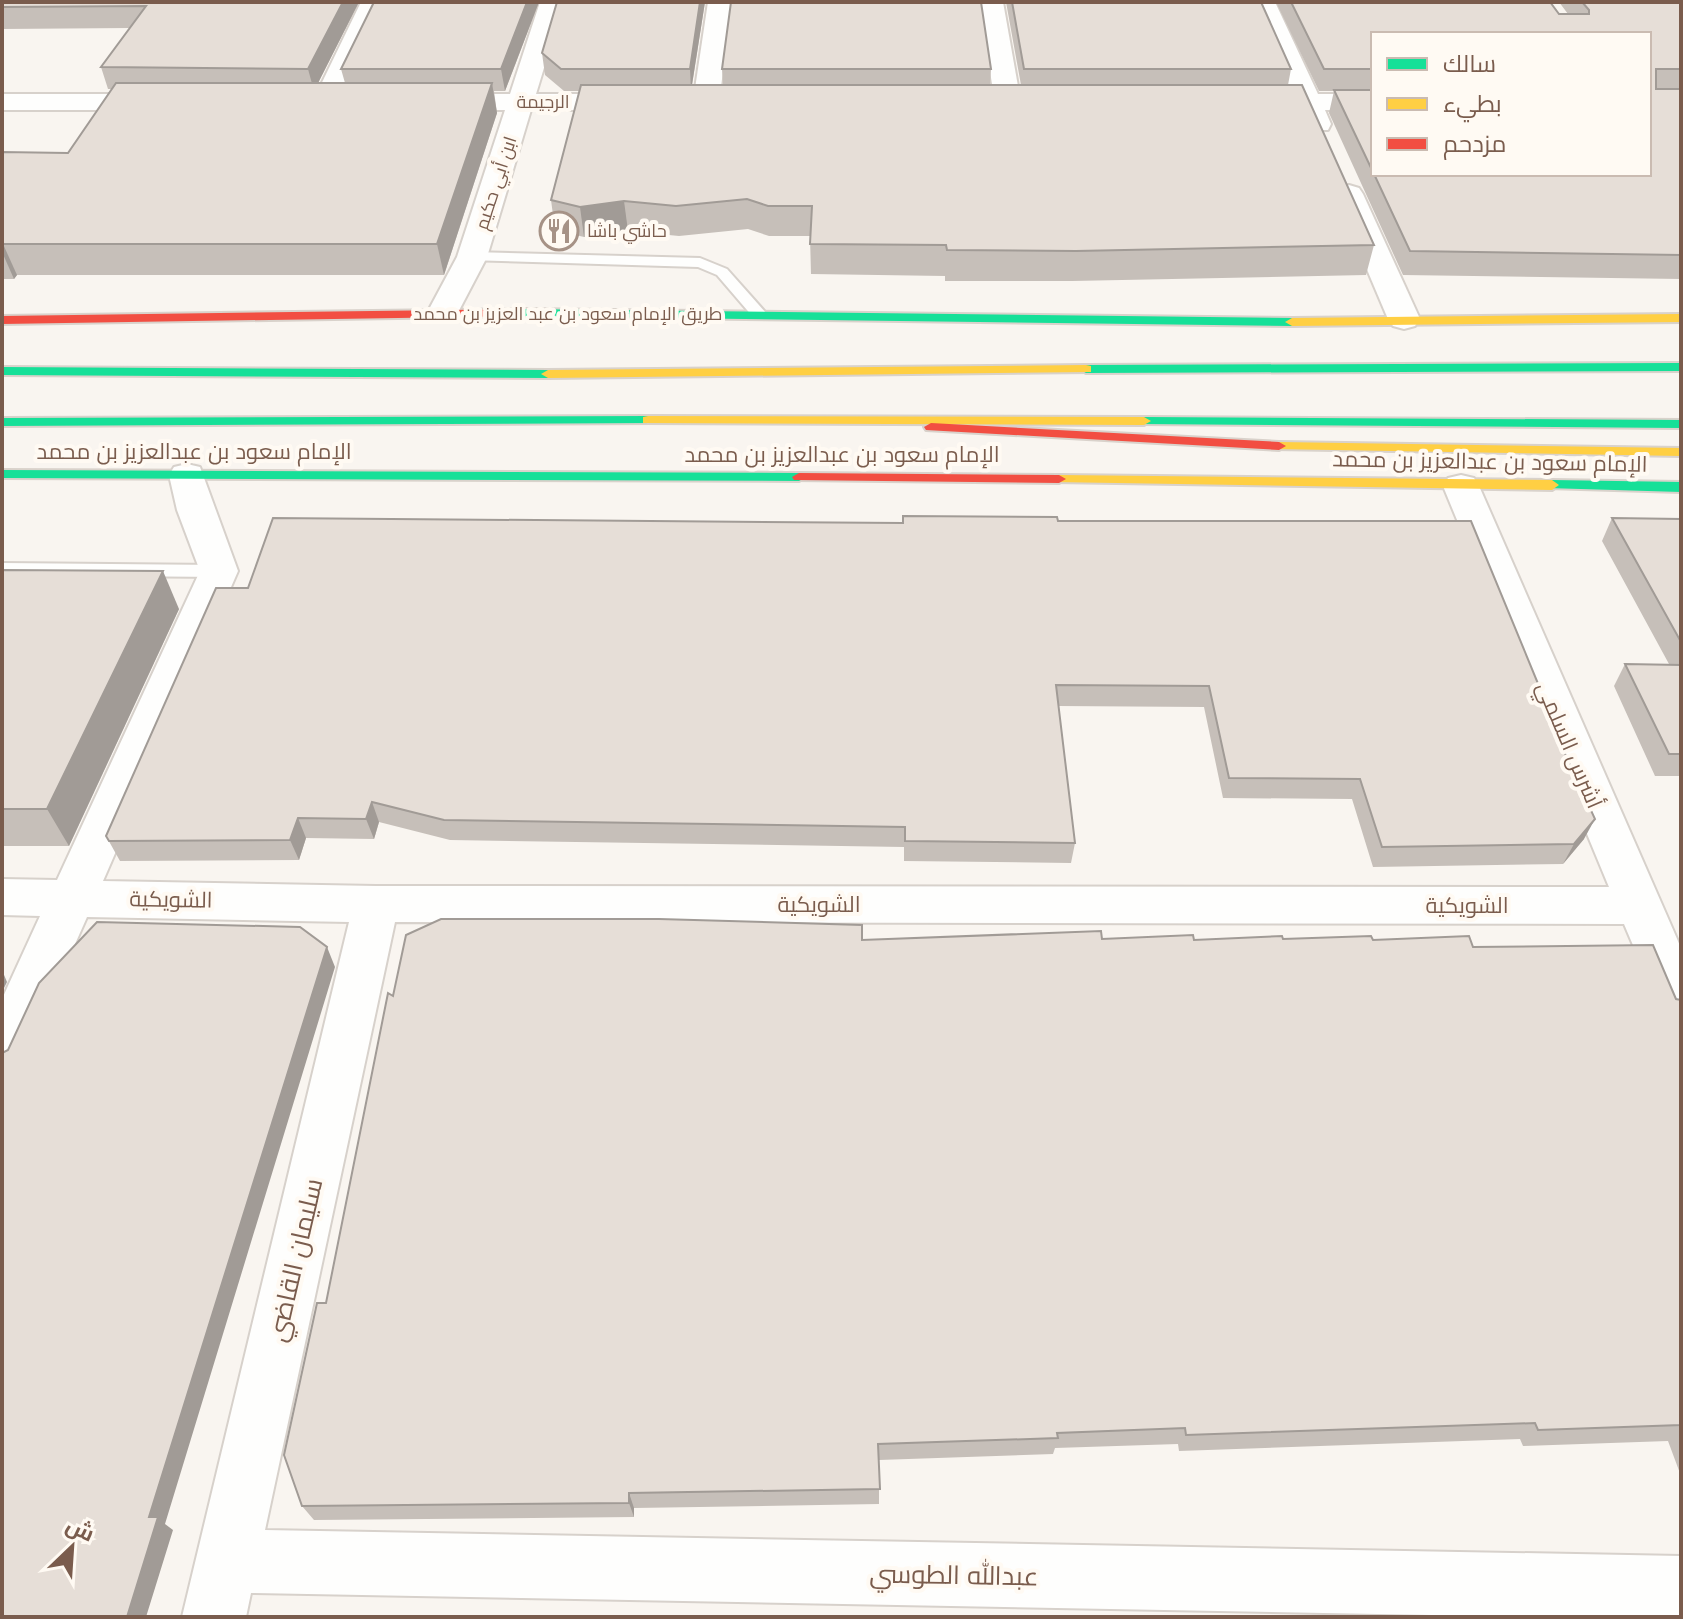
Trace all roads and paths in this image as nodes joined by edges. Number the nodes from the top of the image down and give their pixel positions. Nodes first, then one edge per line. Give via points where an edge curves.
1 (373, 2) edge
2 (552, 2) edge
3 (720, 2) edge
4 (991, 2) edge
5 (1263, 2) edge
6 (295, 101) edge
7 (326, 101) junction
8 (356, 101) edge
9 (2, 102) edge
10 (187, 102) edge
11 (416, 102) edge
12 (522, 102) junction
13 (706, 102) junction
14 (738, 102) edge
15 (976, 102) edge
16 (1040, 102) edge
17 (1229, 102) edge
18 (1308, 102) junction
19 (1371, 102) edge
20 (1008, 103) junction
21 (1327, 145) edge
22 (1340, 174) edge
23 (472, 257) junction
24 (443, 313) junction
25 (759, 314) junction
26 (1681, 318) edge
27 (1404, 319) junction
28 (2, 320) edge
29 (1523, 348) dead end
30 (1267, 367) junction
31 (1681, 367) edge
32 (2, 371) edge
33 (793, 419) junction
34 (2, 422) edge
35 (1681, 424) edge
36 (1681, 452) edge
37 (2, 474) edge
38 (187, 475) junction
39 (1461, 486) junction
40 (1681, 487) edge
41 (2, 569) edge
42 (219, 571) junction
43 (2, 897) edge
44 (70, 897) junction
45 (376, 904) junction
46 (1637, 906) junction
47 (1681, 1004) edge
48 (2, 1053) edge
49 (1681, 1588) edge
50 (220, 1589) edge

1 - 7 street
2 - 12 street, ابن أبي حكيم
3 - 13 street
4 - 20 street
5 - 18 street
6 - 7 street
7 - 8 street
9 - 10 street
11 - 12 street, الرجيمة
12 - 13 street, الرجيمة
12 - 23 street, ابن أبي حكيم
13 - 14 street, الرجيمة
15 - 20 street
16 - 20 street
17 - 18 street
18 - 19 street
18 - 21 street
22 - 27 street
23 - 24 street, ابن أبي حكيم
23 - 25 lane via 700,263 722,272
24 - 25 street, طريق الإمام سعود بن عبد العزيز بن محمد
24 - 28 street, طريق الإمام سعود بن عبد العزيز بن محمد
25 - 27 street, طريق الإمام سعود بن عبد العزيز بن محمد via 1134,323
26 - 27 street, طريق الإمام سعود بن عبد العزيز بن محمد
29 - 30 street
30 - 31 street
30 - 32 street via 592,374
33 - 34 street, الإمام سعود بن عبدالعزيز بن محمد
33 - 35 street, الإمام سعود بن عبدالعزيز بن محمد
33 - 36 street via 1308,448
37 - 38 street, الإمام سعود بن عبدالعزيز بن محمد
38 - 39 street, الإمام سعود بن عبدالعزيز بن محمد
38 - 42 street
39 - 40 street, الإمام سعود بن عبدالعزيز بن محمد
39 - 46 street, أشرس السلمي
41 - 42 lane
42 - 44 street
43 - 44 street, الشويكية
44 - 45 street, الشويكية
44 - 48 street
45 - 46 street, الشويكية
45 - 50 street, سليمان القاضي
46 - 47 street, أشرس السلمي
49 - 50 street, عبدالله الطوسي

